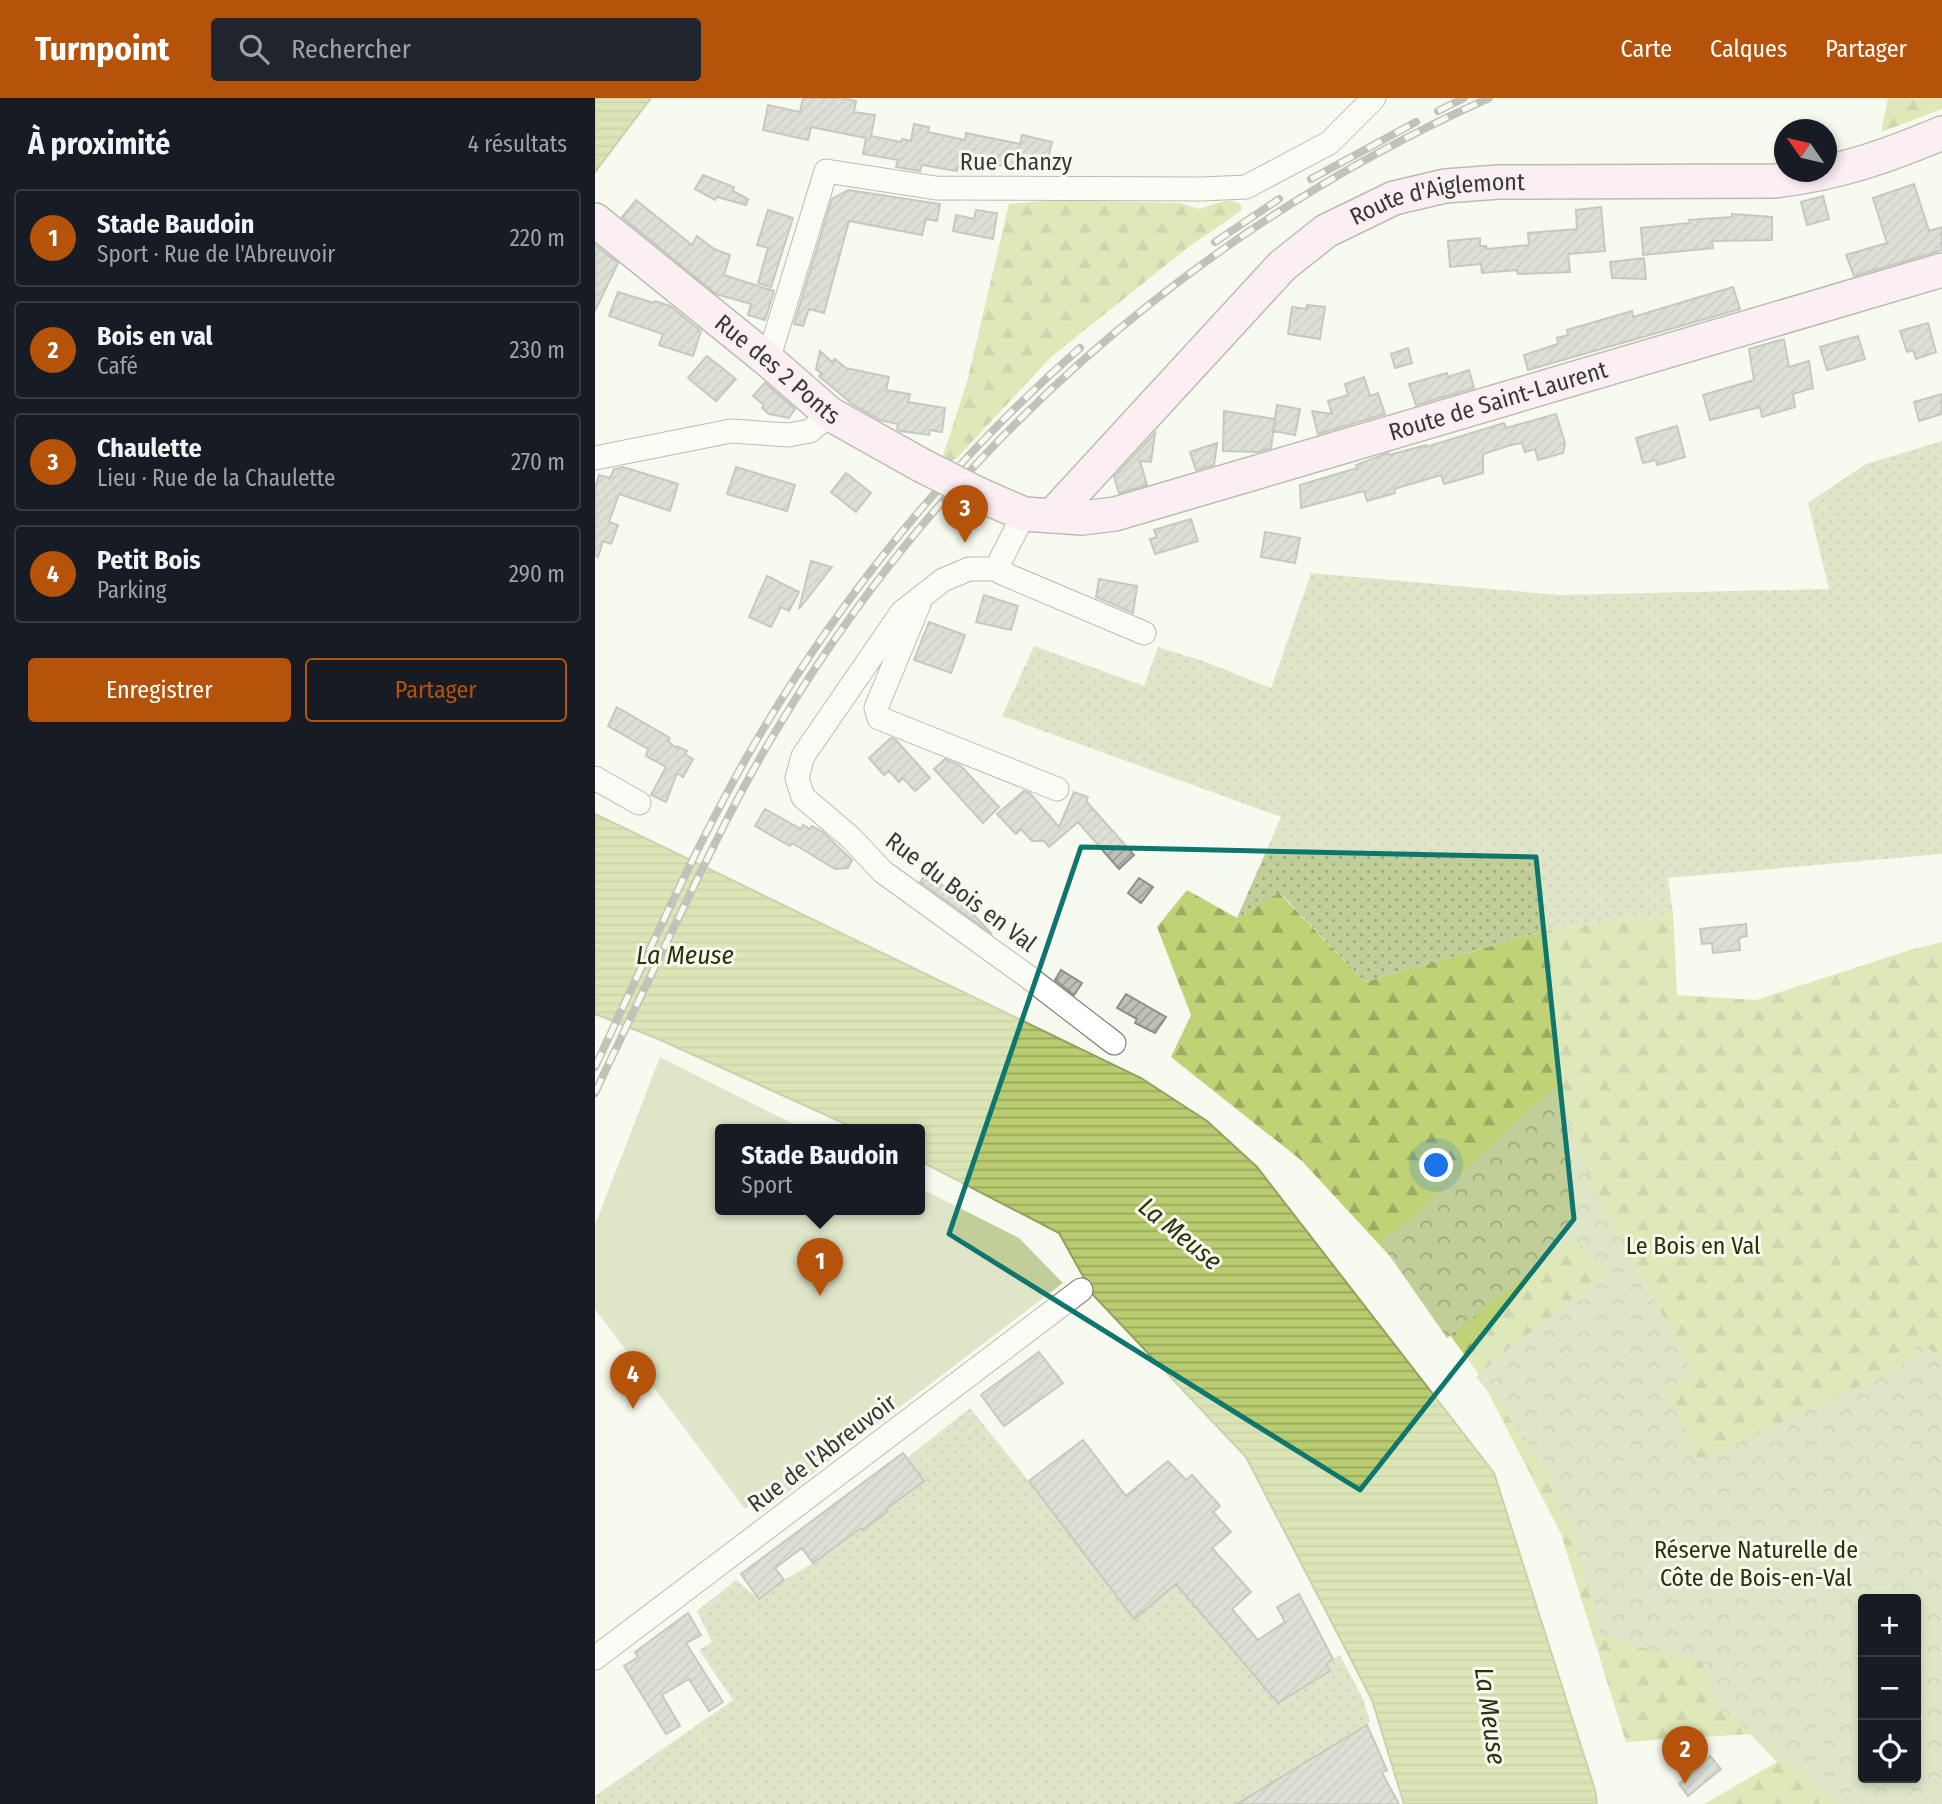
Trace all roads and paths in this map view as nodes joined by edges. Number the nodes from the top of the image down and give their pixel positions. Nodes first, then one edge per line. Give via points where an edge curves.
1 (1374, 98) edge
2 (1942, 133) edge
3 (595, 220) edge
4 (1942, 270) edge
5 (768, 360) junction
6 (830, 414) junction
7 (595, 458) edge
8 (1038, 515) junction
9 (996, 569) junction
10 (918, 597) junction
11 (1144, 633) dead end
12 (595, 778) edge
13 (1057, 789) dead end
14 (639, 803) dead end
15 (1114, 1043) dead end
16 (1081, 1290) dead end
17 (595, 1658) edge

1 - 5 street, Rue Chanzy via 1329,143 1247,187 936,188 826,171
2 - 8 street, Route d'Aiglemont via 1815,177 1499,183 1445,186 1394,198 1327,231 1282,267
3 - 5 street, Rue des 2 Ponts
4 - 8 street, Route de Saint-Laurent via 1115,514 1082,518
5 - 6 street, Rue des 2 Ponts
6 - 7 street via 810,431 788,435 731,431
6 - 8 street, Rue des 2 Ponts, bridge via 978,494
8 - 9 street
9 - 10 street, Rue du Bois en Val via 969,569
9 - 11 street
10 - 13 street via 919,605 876,708 879,719
10 - 15 street, Rue du Bois en Val via 902,612 803,756 797,778 803,797 883,872
12 - 14 street
16 - 17 street, Rue de l'Abreuvoir

